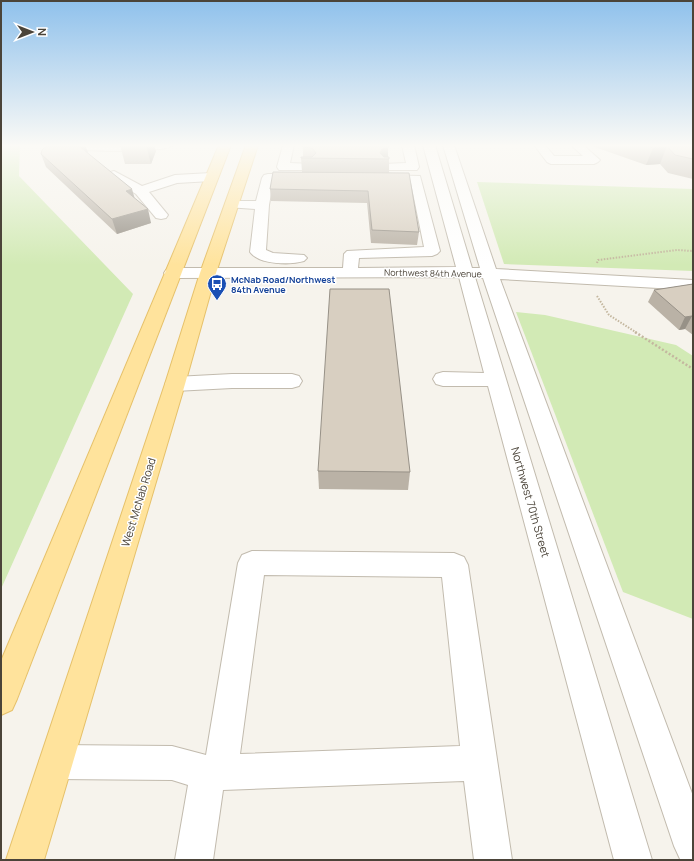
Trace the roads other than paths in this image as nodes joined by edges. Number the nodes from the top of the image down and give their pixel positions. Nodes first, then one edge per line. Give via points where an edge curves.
1 (131, 185) edge
2 (157, 185) edge
3 (208, 185) edge
4 (238, 185) edge
5 (266, 185) edge
6 (417, 185) edge
7 (449, 185) edge
8 (453, 185) edge
9 (141, 191) junction
10 (232, 204) junction
11 (262, 205) junction
12 (161, 215) dead end
13 (302, 258) dead end
14 (350, 272) junction
15 (466, 272) junction
16 (172, 273) junction
17 (208, 273) junction
18 (490, 274) junction
19 (693, 285) edge
20 (442, 379) dead end
21 (496, 380) junction
22 (292, 381) dead end
23 (175, 384) junction
24 (1, 700) edge
25 (56, 762) junction
26 (479, 762) junction
27 (214, 773) junction
28 (693, 846) edge
29 (25, 860) edge
30 (194, 860) edge
31 (493, 860) edge
32 (633, 860) edge

1 - 9 street
2 - 9 street
3 - 16 main road
4 - 10 main road, West McNab Road
5 - 11 street
6 - 14 street via 432,251 352,254
7 - 15 street, Northwest 70th Street
8 - 18 street, Northwest 70th Street
9 - 12 street
10 - 11 street
10 - 17 main road, West McNab Road
11 - 13 street via 258,252 271,258
14 - 15 street, Northwest 84th Avenue
14 - 17 street, Northwest 84th Avenue
15 - 18 street, Northwest 84th Avenue
15 - 21 street, Northwest 70th Street
16 - 17 street, Northwest 84th Avenue
16 - 24 main road
17 - 23 main road, West McNab Road
18 - 19 street, Northwest 84th Avenue
18 - 28 street, Northwest 70th Street
20 - 21 street
21 - 32 street, Northwest 70th Street
22 - 23 street
23 - 25 main road, West McNab Road
25 - 27 street via 172,763
25 - 29 main road, West McNab Road
26 - 27 street
26 - 27 street via 454,565 252,563
26 - 31 street
27 - 30 street

